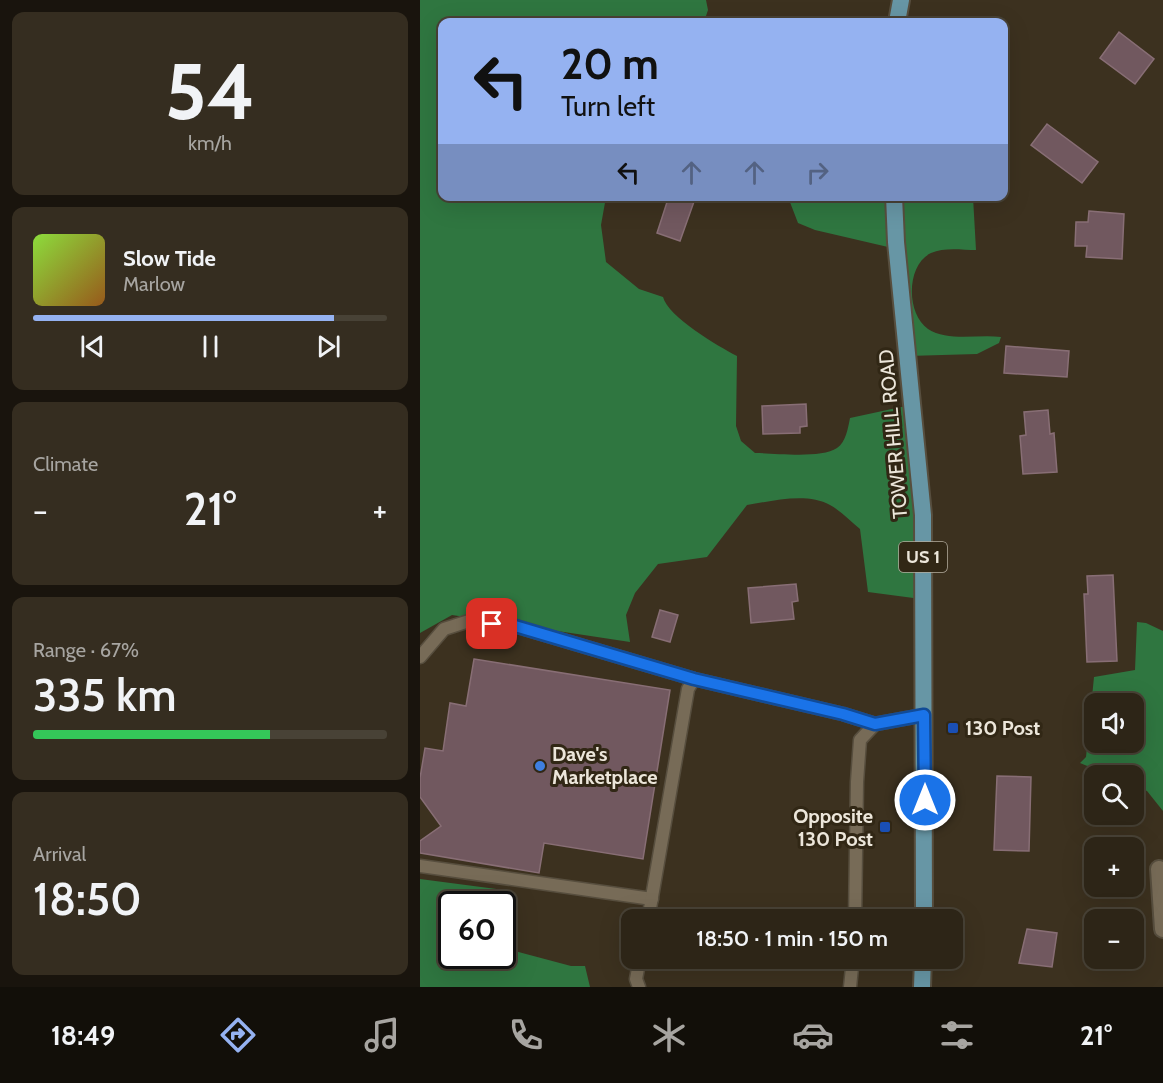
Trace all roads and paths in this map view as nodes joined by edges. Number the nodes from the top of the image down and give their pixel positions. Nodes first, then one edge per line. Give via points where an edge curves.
1 (901, 0) edge
2 (898, 18) edge
3 (894, 201) edge
4 (420, 657) edge
5 (694, 679) junction
6 (924, 715) junction
7 (875, 724) junction
8 (420, 866) edge
9 (1159, 869) dead end
10 (652, 899) junction
11 (650, 909) edge
12 (855, 909) edge
13 (924, 909) edge
14 (1163, 930) edge
15 (638, 969) edge
16 (852, 969) edge
17 (923, 969) edge
18 (639, 987) edge
19 (850, 987) edge
20 (922, 987) edge

1 - 2 main road
3 - 6 main road, TOWER HILL ROAD / US 1 via 923,515
4 - 5 lane via 444,629 469,621 515,626
5 - 7 lane
5 - 10 lane via 688,689
6 - 7 lane
6 - 13 main road, TOWER HILL ROAD / US 1
7 - 12 lane via 860,740
8 - 10 lane
9 - 14 street
10 - 11 lane
15 - 18 lane
16 - 19 lane
17 - 20 main road

